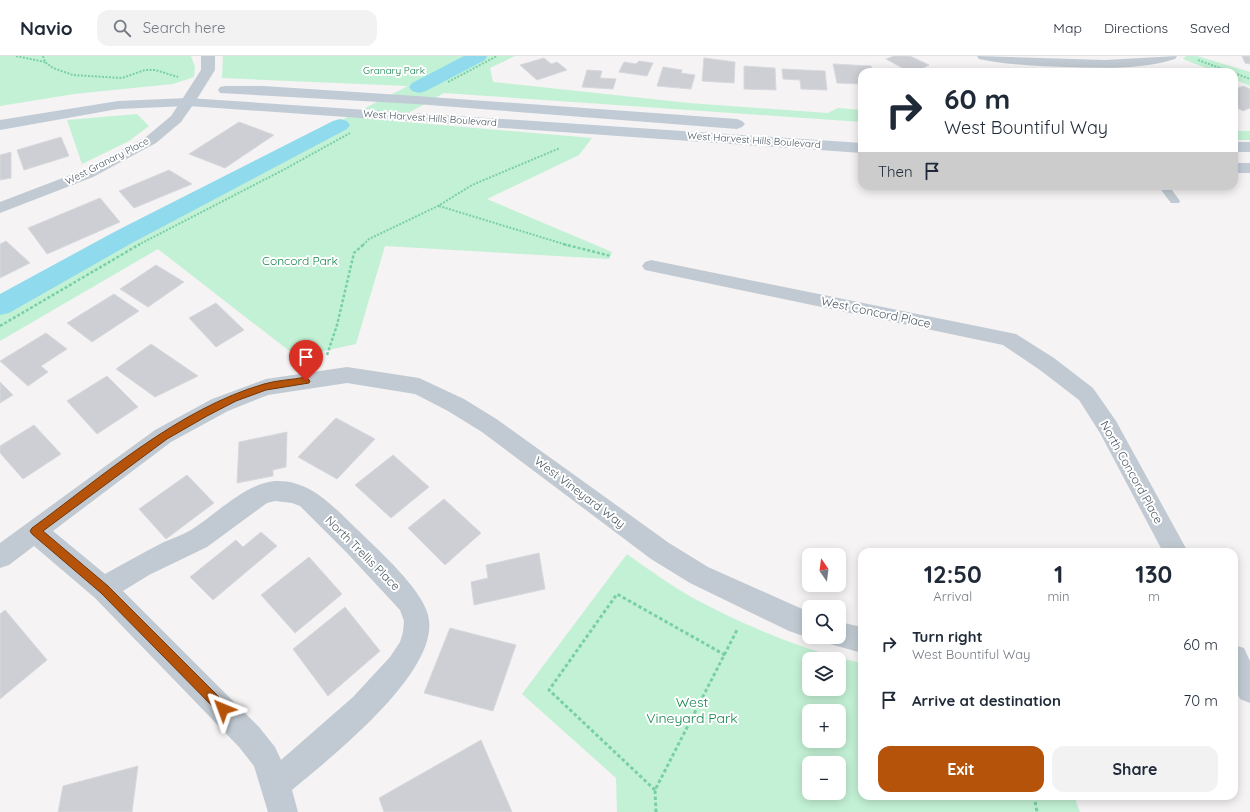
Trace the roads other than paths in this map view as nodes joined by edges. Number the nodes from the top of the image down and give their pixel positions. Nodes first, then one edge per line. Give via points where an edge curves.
1 (208, 56) edge
2 (984, 56) edge
3 (1170, 56) edge
4 (192, 96) junction
5 (39, 104) dead end
6 (0, 125) edge
7 (752, 125) dead end
8 (1238, 147) edge
9 (1250, 147) edge
10 (858, 148) edge
11 (1238, 168) edge
12 (1250, 168) edge
13 (1166, 190) edge
14 (1175, 201) dead end
15 (0, 208) edge
16 (651, 266) dead end
17 (1086, 394) joint
18 (35, 531) junction
19 (1174, 548) edge
20 (0, 557) edge
21 (104, 589) junction
22 (802, 623) edge
23 (846, 636) edge
24 (858, 639) edge
25 (1250, 651) edge
26 (1238, 652) edge
27 (1238, 666) edge
28 (1250, 689) edge
29 (276, 784) junction
30 (284, 812) edge

1 - 4 street, West Granary Place via 208,70
2 - 3 street via 1021,62 1116,64 1144,62
4 - 5 street, West Harvest Hills Boulevard via 124,92
4 - 6 street, West Harvest Hills Boulevard via 118,105
4 - 7 street, West Harvest Hills Boulevard via 263,90
4 - 10 street, West Harvest Hills Boulevard via 252,105
4 - 15 street, West Granary Place via 176,119 151,140 88,174
8 - 9 street
11 - 12 street
13 - 14 lane
16 - 17 street, West Concord Place via 1009,339
17 - 19 street, North Concord Place via 1108,427
18 - 20 street, West Vineyard Way
18 - 21 street
18 - 22 street, West Vineyard Way via 163,436 233,398 266,387 347,375 419,386 456,405 490,426 660,551 699,574
21 - 29 street via 248,737 265,757
21 - 29 street, North Trellis Place via 147,563 198,539 260,494 275,491 294,493 308,499 409,600 416,611 417,625 414,644 403,663 376,696
23 - 24 street
25 - 26 street
27 - 28 street
29 - 30 street

